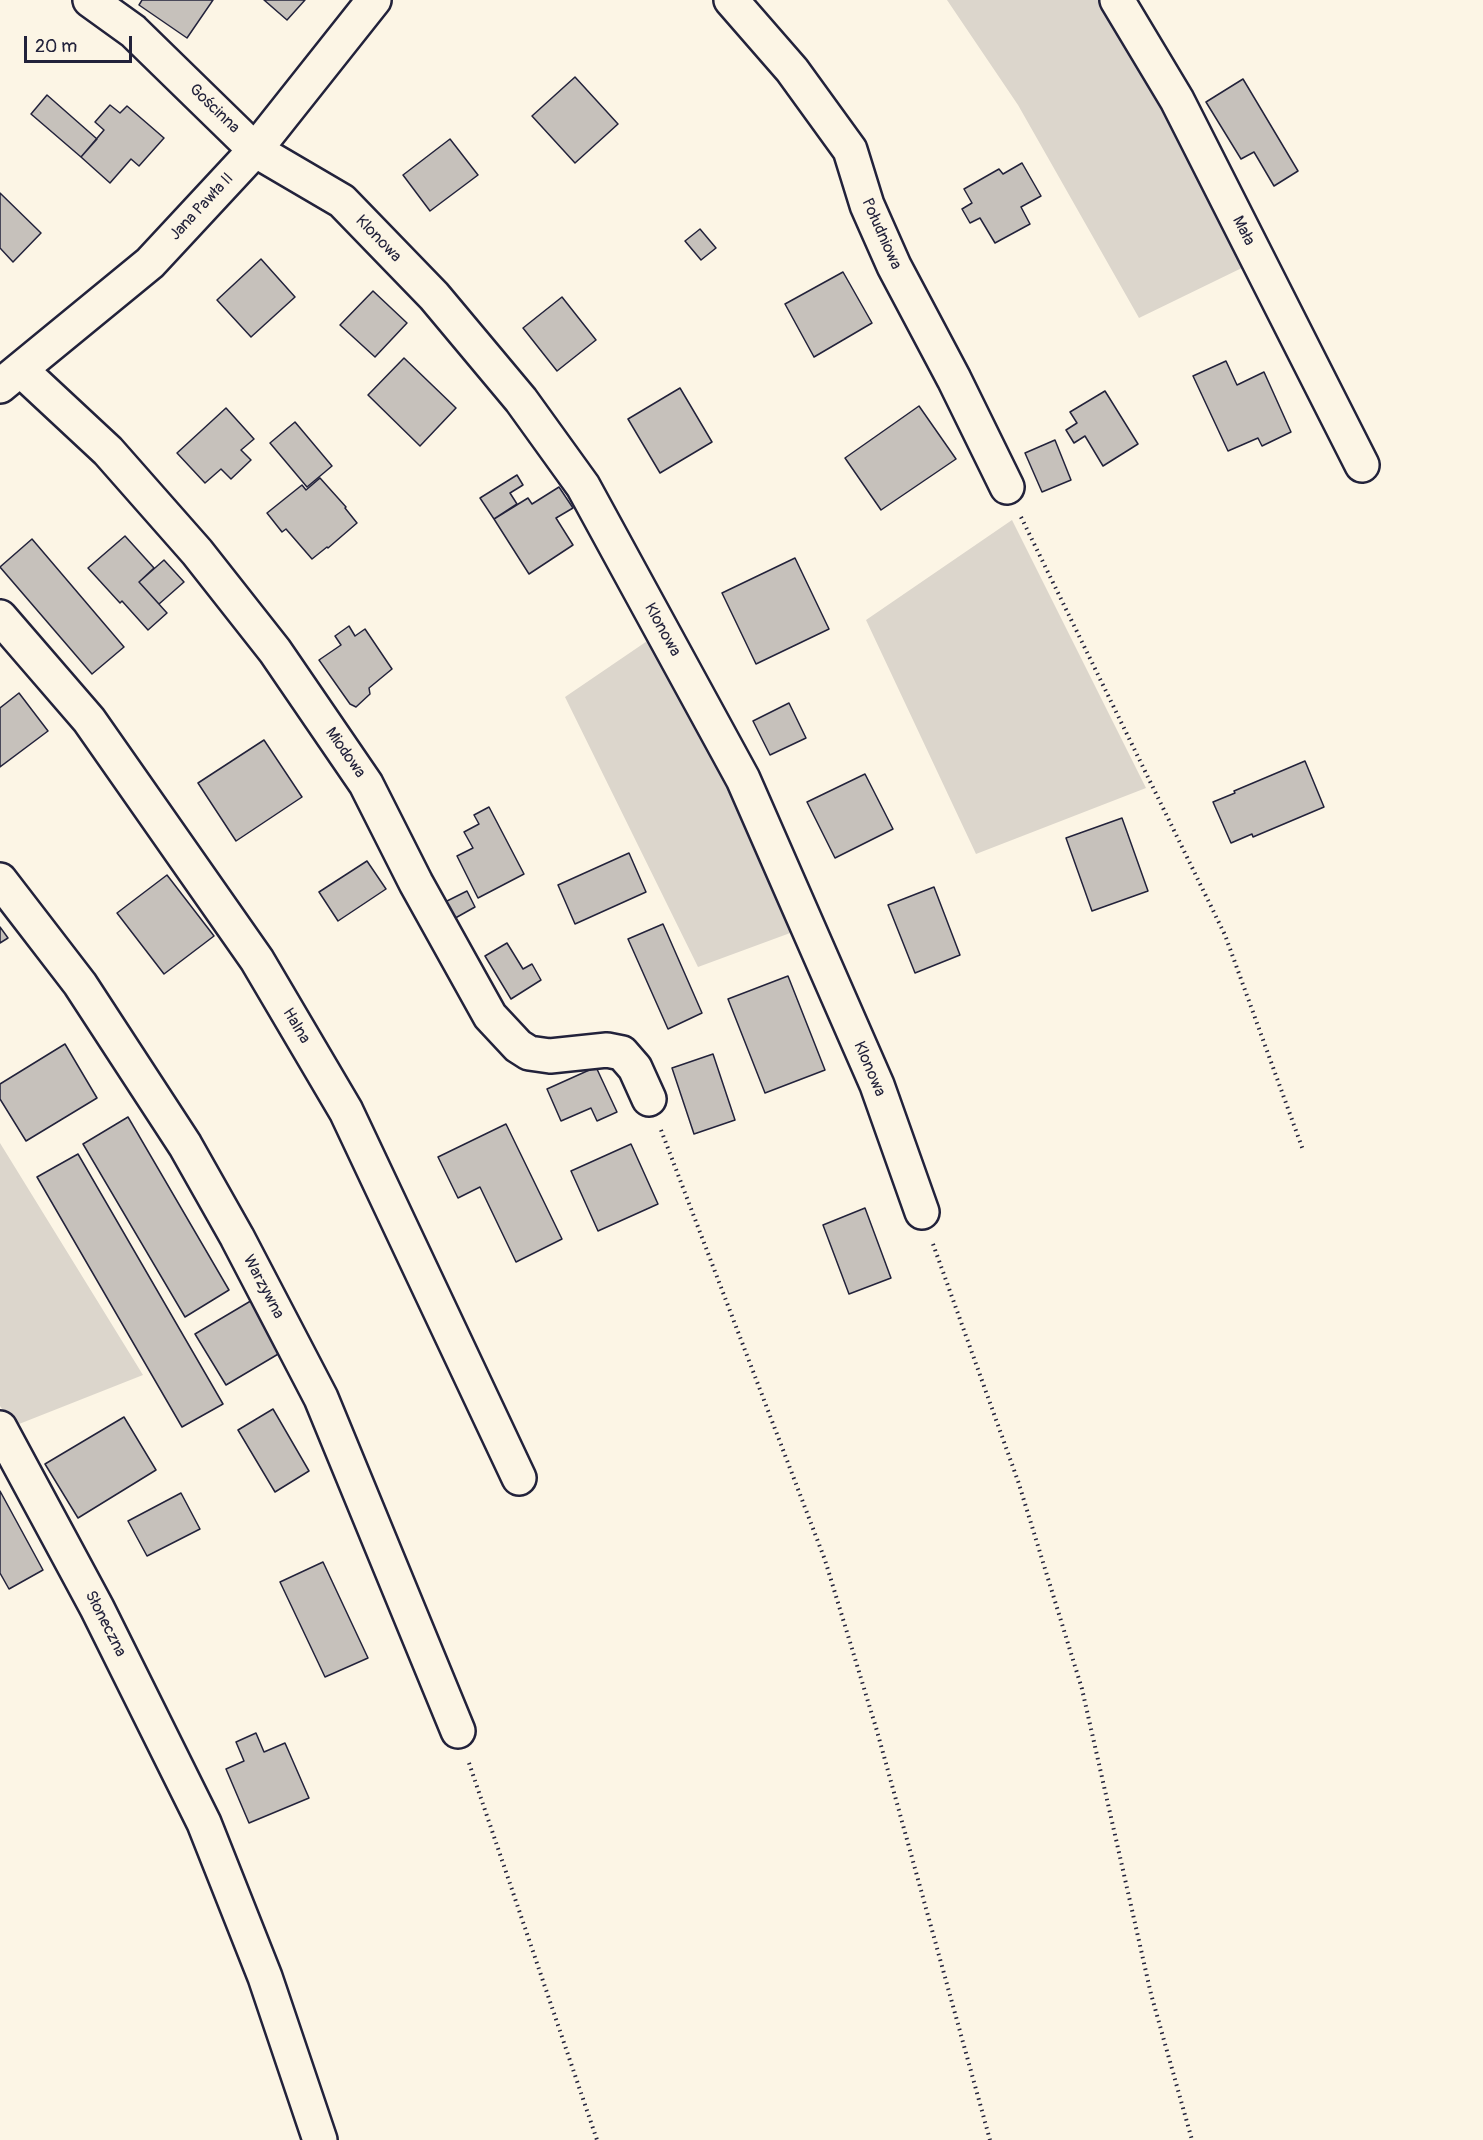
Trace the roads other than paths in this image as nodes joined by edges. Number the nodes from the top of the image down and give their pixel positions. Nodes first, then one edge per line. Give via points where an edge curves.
1 (90, 0) edge
2 (374, 0) edge
3 (731, 0) edge
4 (1117, 0) edge
5 (255, 150) junction
6 (10, 378) edge
7 (1362, 465) dead end
8 (1007, 487) road end
9 (0, 617) edge
10 (0, 880) edge
11 (649, 1099) road end
12 (921, 1212) road end
13 (0, 1428) edge
14 (519, 1478) dead end
15 (458, 1731) road end
16 (320, 2140) edge

1 - 5 street, Gościnna via 133,31
2 - 5 street, Jana Pawła II
3 - 8 street, Południowa via 792,70 850,150 867,205 894,266
4 - 7 street, Mała via 1177,100
5 - 6 street, Jana Pawła II via 150,263
5 - 12 street, Klonowa via 342,201 441,305 521,400 583,486 743,779 877,1085
6 - 11 street, Miodowa via 108,452 197,552 275,651 366,784 490,1016 518,1046 530,1053 622,1053 635,1068
9 - 14 street, Halna via 89,720 257,960 346,1111
10 - 15 street, Warzywna via 81,984 185,1145 237,1237 321,1398
13 - 16 street, Słoneczna via 97,1608 204,1823 265,1977

